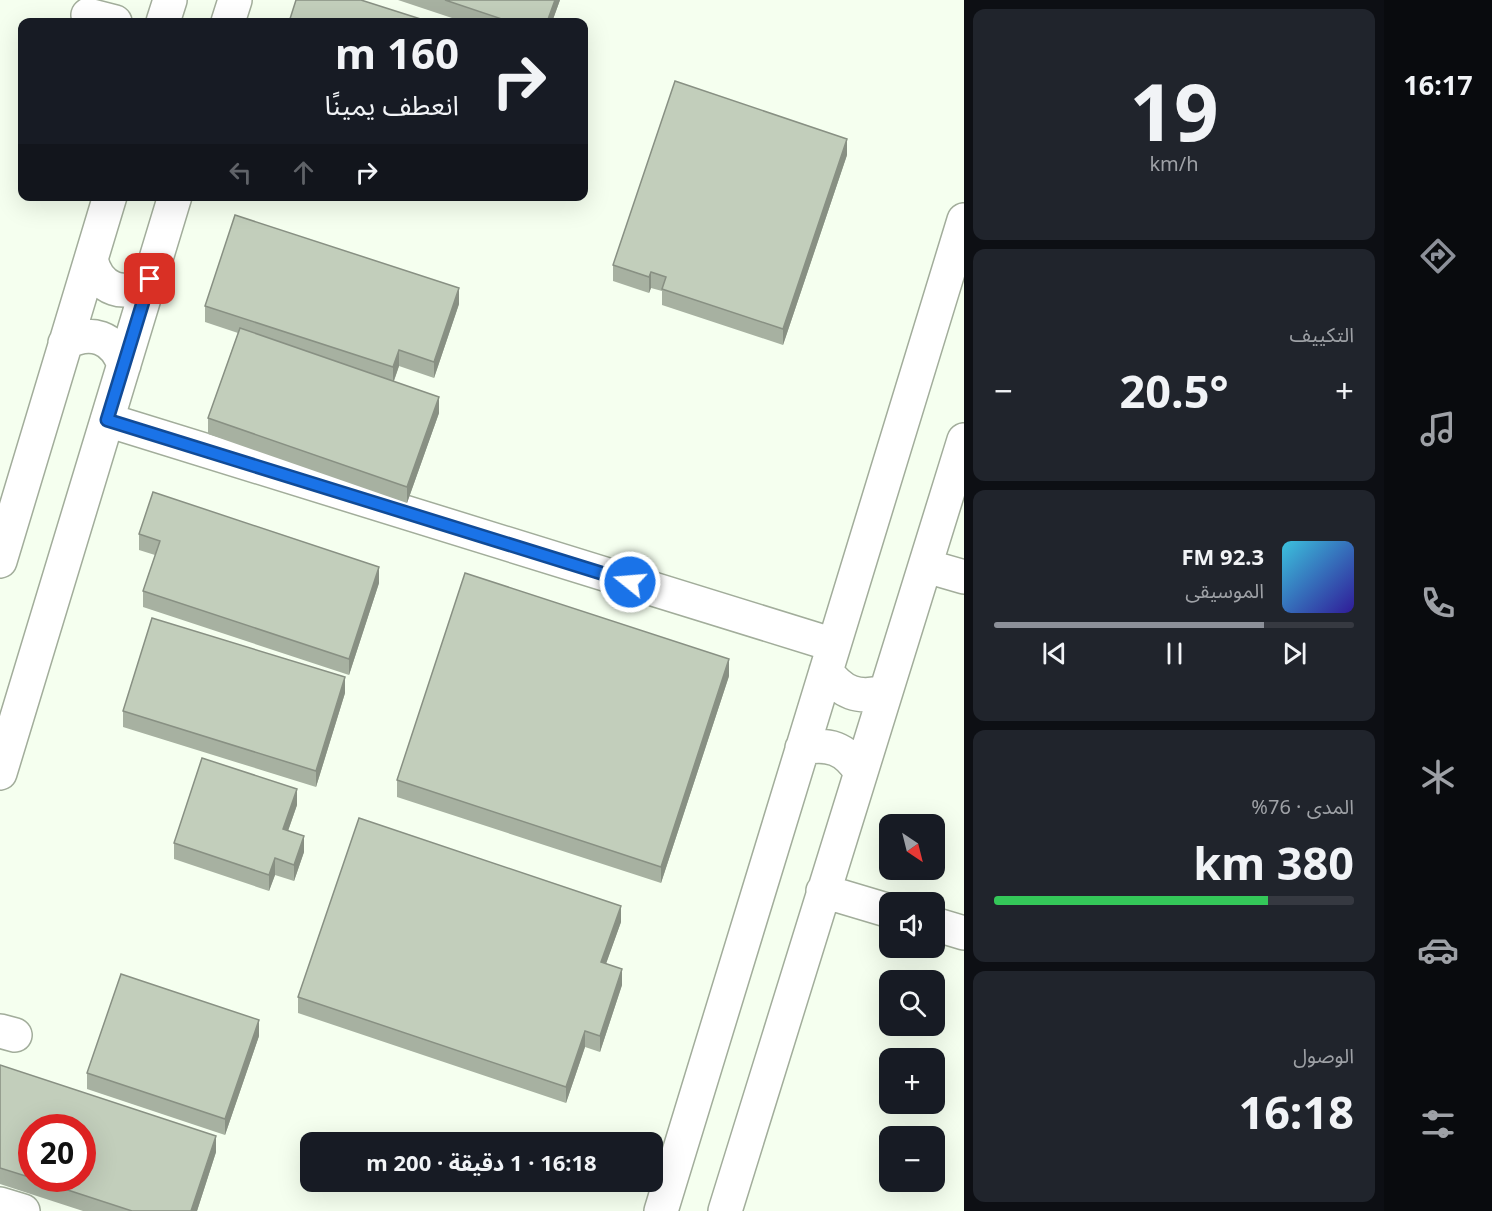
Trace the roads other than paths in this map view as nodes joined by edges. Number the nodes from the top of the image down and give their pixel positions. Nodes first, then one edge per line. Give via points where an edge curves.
1 (170, 0) edge
2 (235, 0) edge
3 (164, 18) edge
4 (229, 18) edge
5 (108, 201) edge
6 (173, 201) edge
7 (964, 220) edge
8 (91, 259) junction
9 (150, 279) junction
10 (65, 343) junction
11 (124, 365) junction
12 (107, 420) junction
13 (964, 440) edge
14 (0, 561) edge
15 (926, 566) junction
16 (964, 578) edge
17 (830, 658) junction
18 (884, 692) junction
19 (802, 748) junction
20 (860, 771) junction
21 (0, 773) edge
22 (823, 891) junction
23 (879, 908) edge
24 (945, 927) edge
25 (964, 933) edge
26 (0, 1204) edge
27 (23, 1211) edge
28 (661, 1211) edge
29 (725, 1211) edge

1 - 3 lane
2 - 4 lane
5 - 8 lane
6 - 9 lane
7 - 17 lane
8 - 9 lane via 99,280 119,291 130,291
8 - 10 lane
9 - 11 lane
10 - 11 lane via 88,335 101,337 120,353
10 - 14 lane
11 - 12 lane
12 - 17 lane
12 - 21 lane
13 - 15 lane
15 - 16 lane
15 - 18 lane
17 - 18 lane via 836,685 851,694
17 - 19 lane
18 - 20 lane
19 - 20 lane via 820,744 837,747 851,757
19 - 28 lane
20 - 22 lane
22 - 23 lane
22 - 29 lane
24 - 25 lane
26 - 27 lane

